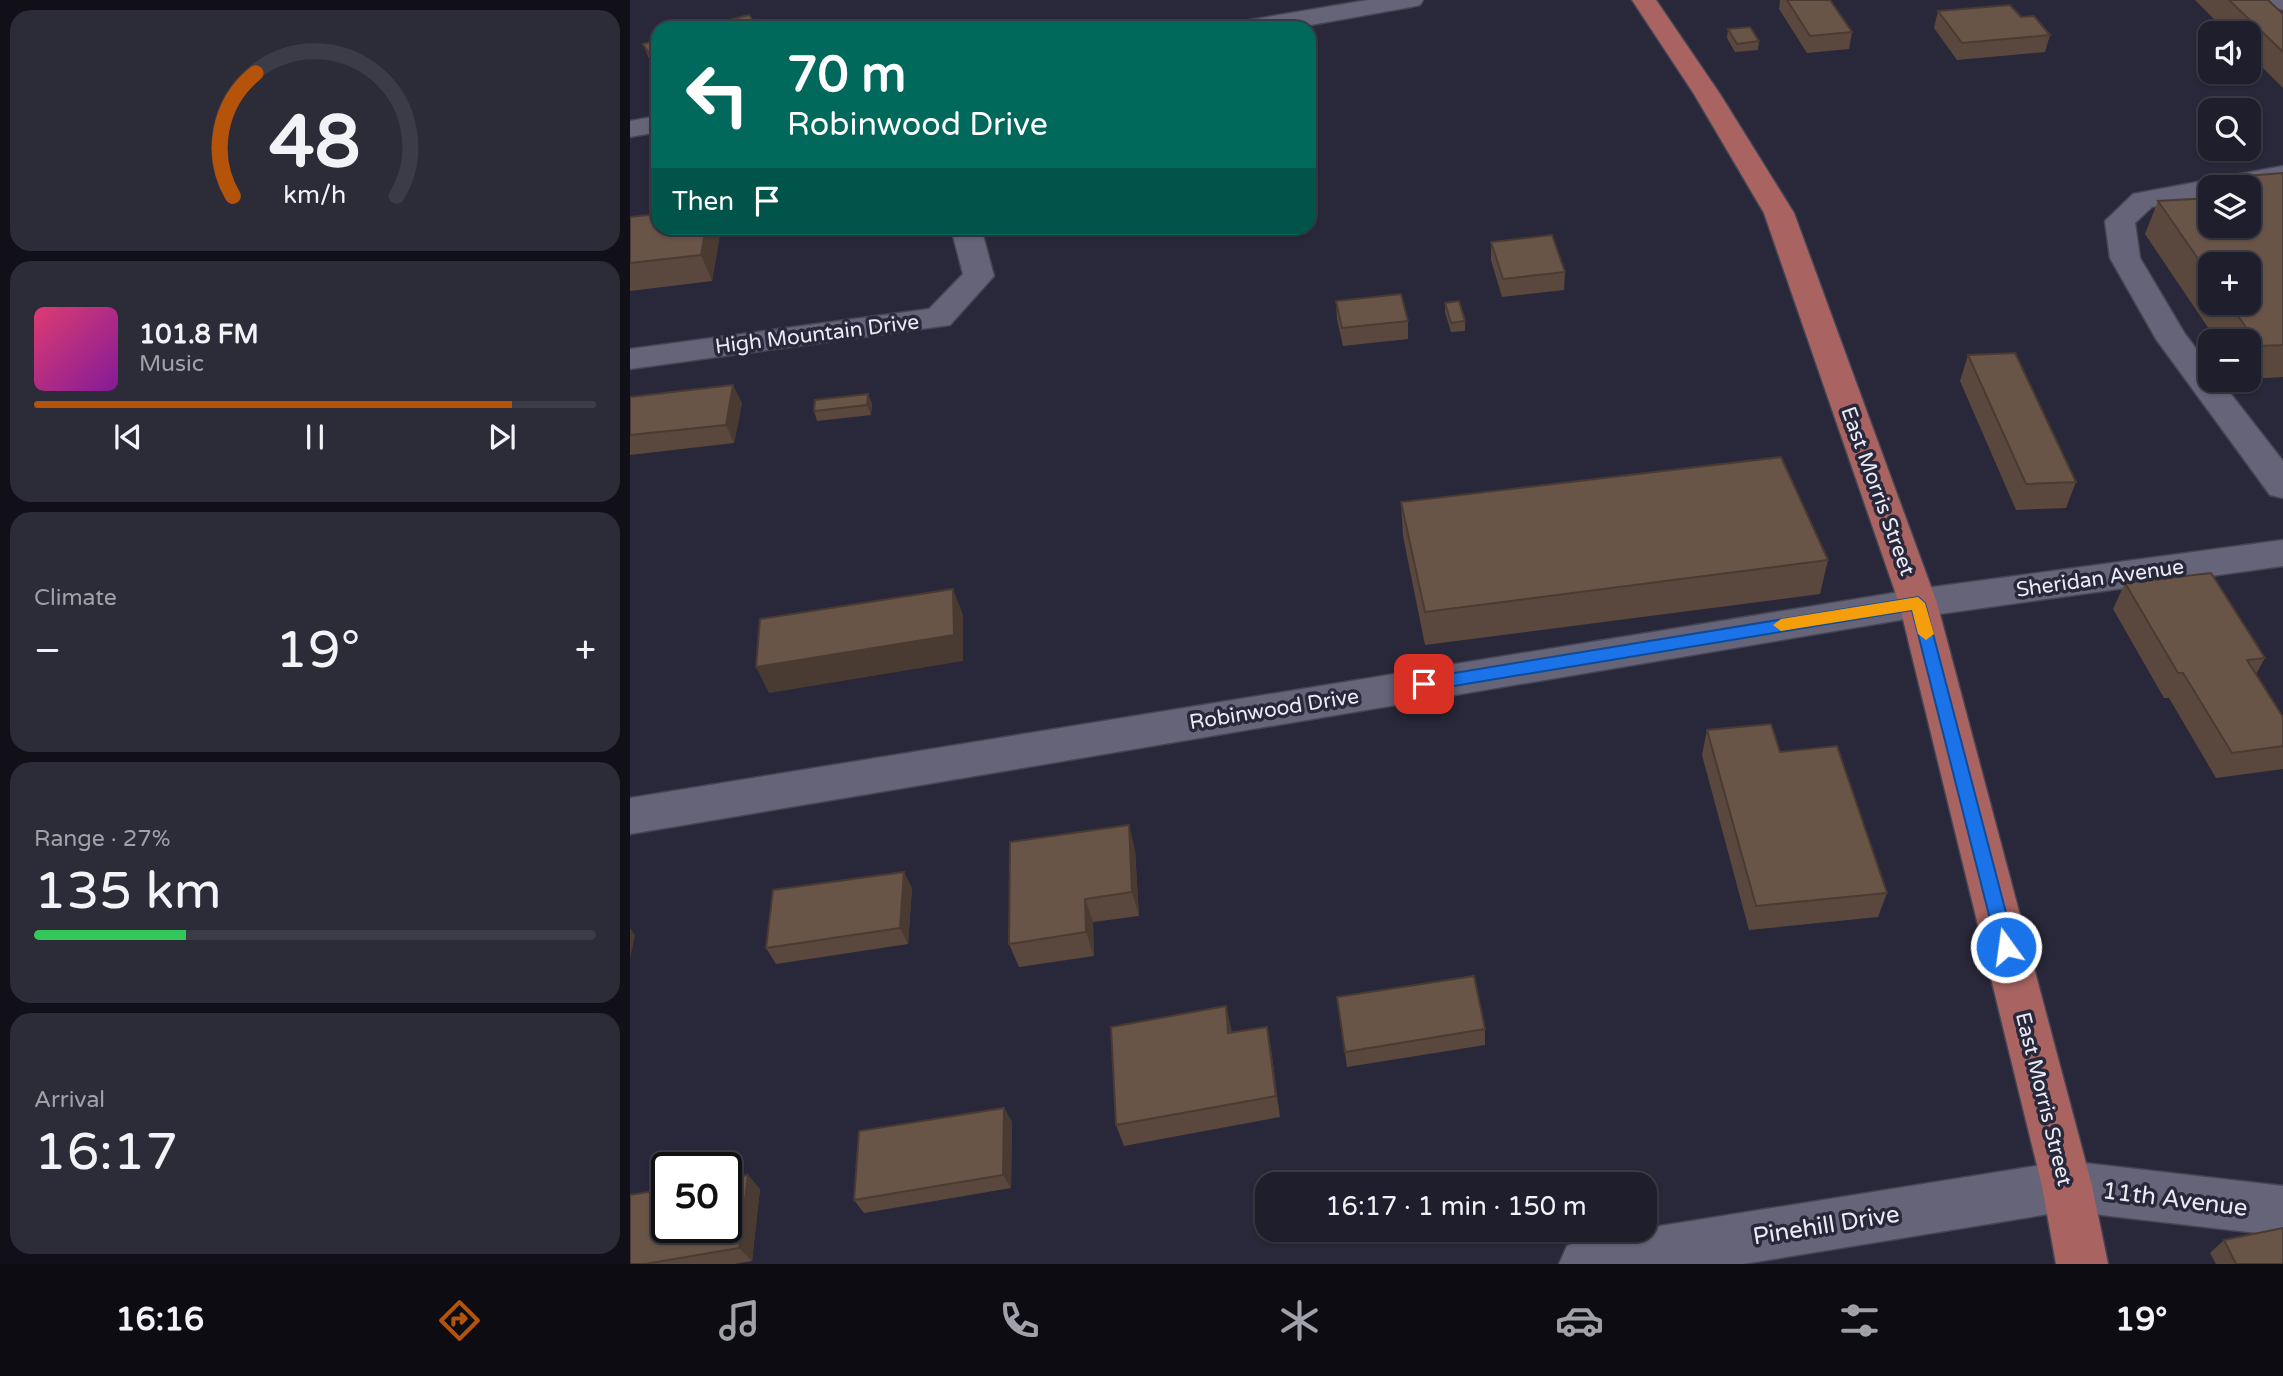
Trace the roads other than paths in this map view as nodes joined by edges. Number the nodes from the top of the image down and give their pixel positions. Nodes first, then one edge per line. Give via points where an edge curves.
1 (1411, 0) edge
2 (1644, 0) edge
3 (1290, 21) edge
4 (651, 125) edge
5 (630, 129) edge
6 (2283, 175) edge
7 (2261, 179) edge
8 (2198, 190) edge
9 (968, 235) edge
10 (630, 359) edge
11 (2270, 449) edge
12 (2283, 486) edge
13 (2283, 553) edge
14 (1918, 603) junction
15 (630, 816) edge
16 (2067, 1186) junction
17 (2283, 1211) edge
18 (1585, 1264) edge
19 (2082, 1264) edge

1 - 3 street
2 - 14 main road, East Morris Street via 1779,213
4 - 5 street
6 - 7 street
8 - 11 street via 2143,200 2120,221 2125,258 2172,339
9 - 10 street, High Mountain Drive via 979,276 939,318
11 - 12 street
13 - 14 street, Sheridan Avenue
14 - 15 street, Robinwood Drive
14 - 16 main road, East Morris Street
16 - 17 street, 11th Avenue
16 - 18 street, Pinehill Drive
16 - 19 main road, East Morris Street

